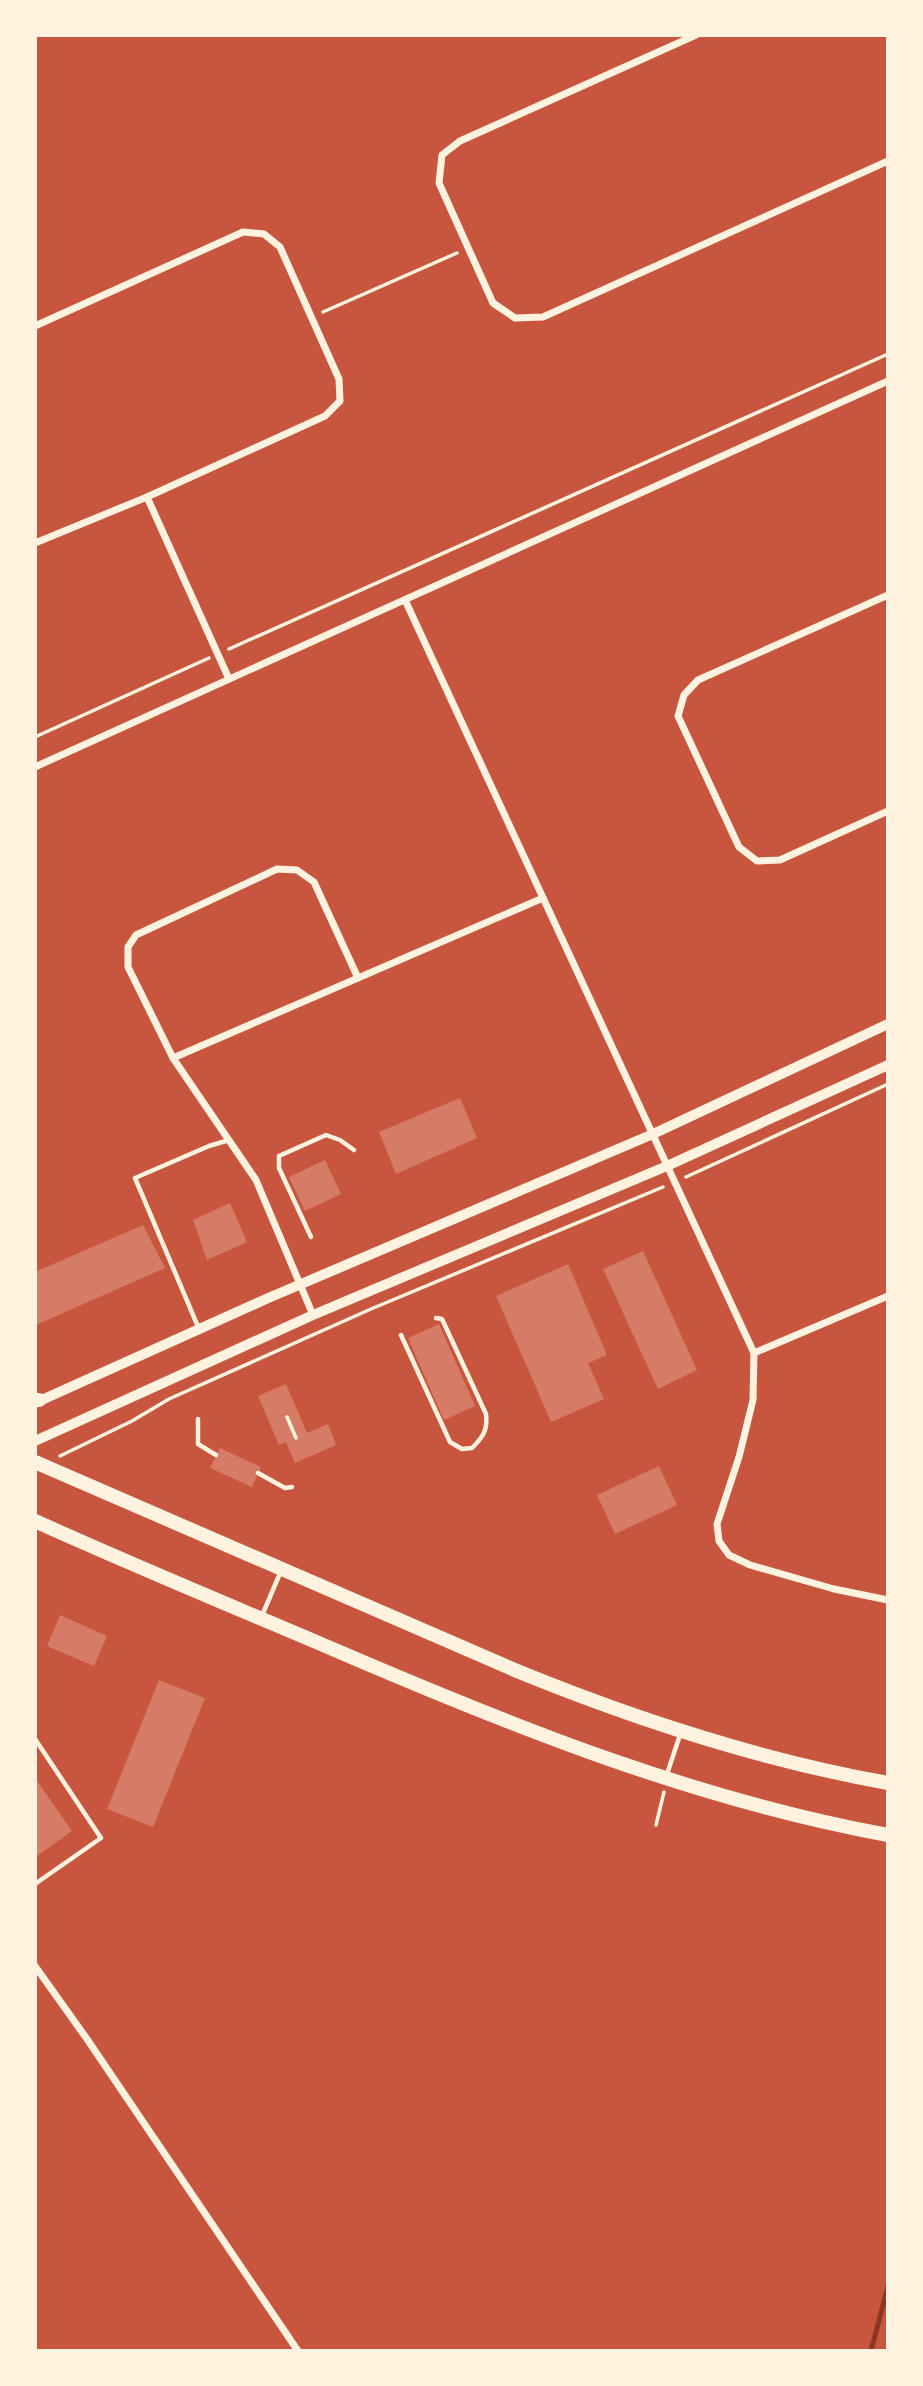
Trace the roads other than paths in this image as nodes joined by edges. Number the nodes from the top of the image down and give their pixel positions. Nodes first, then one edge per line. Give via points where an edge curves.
1 (696, 35) edge
2 (888, 161) edge
3 (35, 326) edge
4 (888, 381) edge
5 (147, 496) junction
6 (35, 543) edge
7 (888, 595) edge
8 (405, 600) junction
9 (229, 679) junction
10 (35, 767) edge
11 (888, 811) edge
12 (543, 898) junction
13 (358, 978) junction
14 (888, 1024) edge
15 (173, 1058) junction
16 (888, 1065) edge
17 (653, 1134) junction
18 (229, 1140) junction
19 (354, 1150) dead end
20 (667, 1166) junction
21 (311, 1237) dead end
22 (299, 1285) junction
23 (888, 1296) edge
24 (313, 1315) junction
25 (436, 1318) dead end
26 (199, 1330) junction
27 (401, 1335) dead end
28 (754, 1353) junction
29 (36, 1401) edge
30 (198, 1419) dead end
31 (35, 1441) edge
32 (216, 1455) dead end
33 (35, 1462) edge
34 (258, 1474) dead end
35 (292, 1487) dead end
36 (35, 1521) edge
37 (282, 1569) junction
38 (888, 1600) edge
39 (261, 1619) junction
40 (681, 1731) junction
41 (35, 1739) edge
42 (666, 1780) junction
43 (888, 1783) edge
44 (888, 1835) edge
45 (35, 1884) edge
46 (35, 1966) edge
47 (298, 2351) edge

1 - 2 street via 460,141 442,155 439,183 493,303 515,318 543,317
3 - 5 street via 243,232 264,234 280,247 339,379 340,401 326,416
4 - 8 street
5 - 6 street
5 - 9 street
7 - 11 street via 698,680 684,695 678,716 739,847 757,861 780,860
8 - 9 street
8 - 12 street
9 - 10 street
12 - 13 street
12 - 17 street
13 - 15 street
13 - 15 street via 314,882 297,870 277,869 136,935 128,947 128,967
14 - 17 street
15 - 18 street
16 - 20 street
17 - 20 street
17 - 22 street
18 - 22 street via 256,1180
18 - 26 lane via 135,1178
19 - 21 lane via 326,1135 279,1156 279,1168
20 - 24 street
20 - 28 street
22 - 24 street
22 - 26 street
23 - 28 street
24 - 31 street
25 - 27 lane via 442,1318 486,1414 484,1436 472,1448 462,1449 450,1442
26 - 29 street
28 - 38 street via 753,1400 717,1524 719,1541 729,1555 750,1565
30 - 32 lane via 198,1444
33 - 37 highway
34 - 35 lane
36 - 39 highway
37 - 39 lane
37 - 40 highway via 570,1692
39 - 42 highway via 543,1736
40 - 42 lane
40 - 43 highway via 795,1764
41 - 45 lane via 102,1838
42 - 44 highway
46 - 47 street

